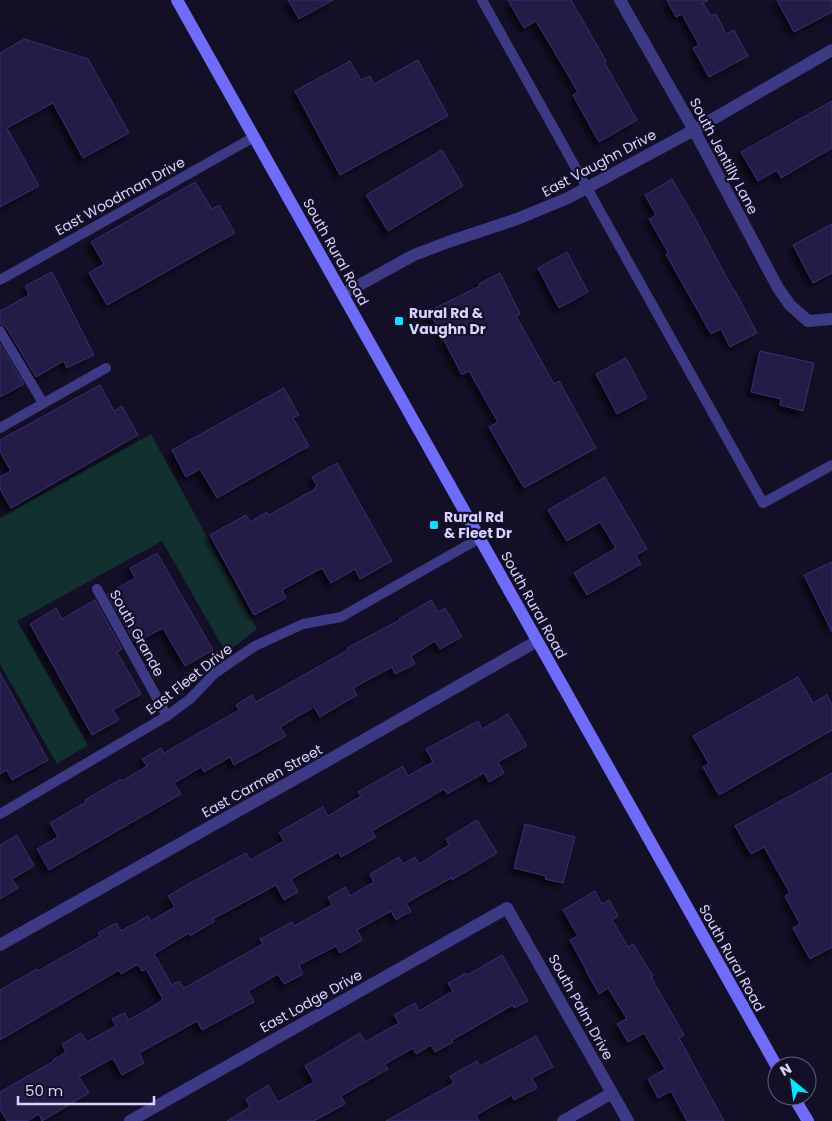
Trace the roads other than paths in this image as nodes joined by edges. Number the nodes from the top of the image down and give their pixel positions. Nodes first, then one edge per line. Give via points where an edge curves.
1 (177, 0) edge
2 (482, 0) edge
3 (620, 0) edge
4 (832, 50) edge
5 (694, 130) junction
6 (254, 137) junction
7 (587, 188) junction
8 (0, 280) edge
9 (343, 294) junction
10 (832, 319) edge
11 (0, 331) edge
12 (106, 368) dead end
13 (43, 403) junction
14 (0, 428) edge
15 (832, 465) edge
16 (480, 538) junction
17 (96, 589) dead end
18 (537, 641) junction
19 (167, 716) junction
20 (0, 814) edge
21 (507, 908) joint
22 (0, 945) edge
23 (771, 1056) edge
24 (612, 1093) junction
25 (799, 1106) edge
26 (130, 1121) edge
27 (563, 1121) edge
28 (628, 1121) edge
29 (808, 1121) edge

1 - 6 main road, South Rural Road
2 - 7 lane
3 - 5 street, South Jentilly Lane
4 - 5 street, East Vaughn Drive
5 - 7 street, East Vaughn Drive
5 - 10 street, South Jentilly Lane via 790,305 808,321
6 - 8 lane, East Woodman Drive
6 - 9 main road, South Rural Road
7 - 9 street, East Vaughn Drive via 518,219 414,255
7 - 15 lane via 763,503
9 - 16 main road, South Rural Road
11 - 13 lane
12 - 13 lane
13 - 14 lane
16 - 18 main road, South Rural Road
16 - 19 lane, East Fleet Drive via 342,617 303,624 255,646 215,672 190,699
17 - 19 lane, South Grande
18 - 22 street, East Carmen Street
18 - 23 main road, South Rural Road
19 - 20 lane, East Fleet Drive
21 - 24 street, South Palm Drive
21 - 26 street, East Lodge Drive
24 - 27 street
24 - 28 street, South Palm Drive
25 - 29 main road

